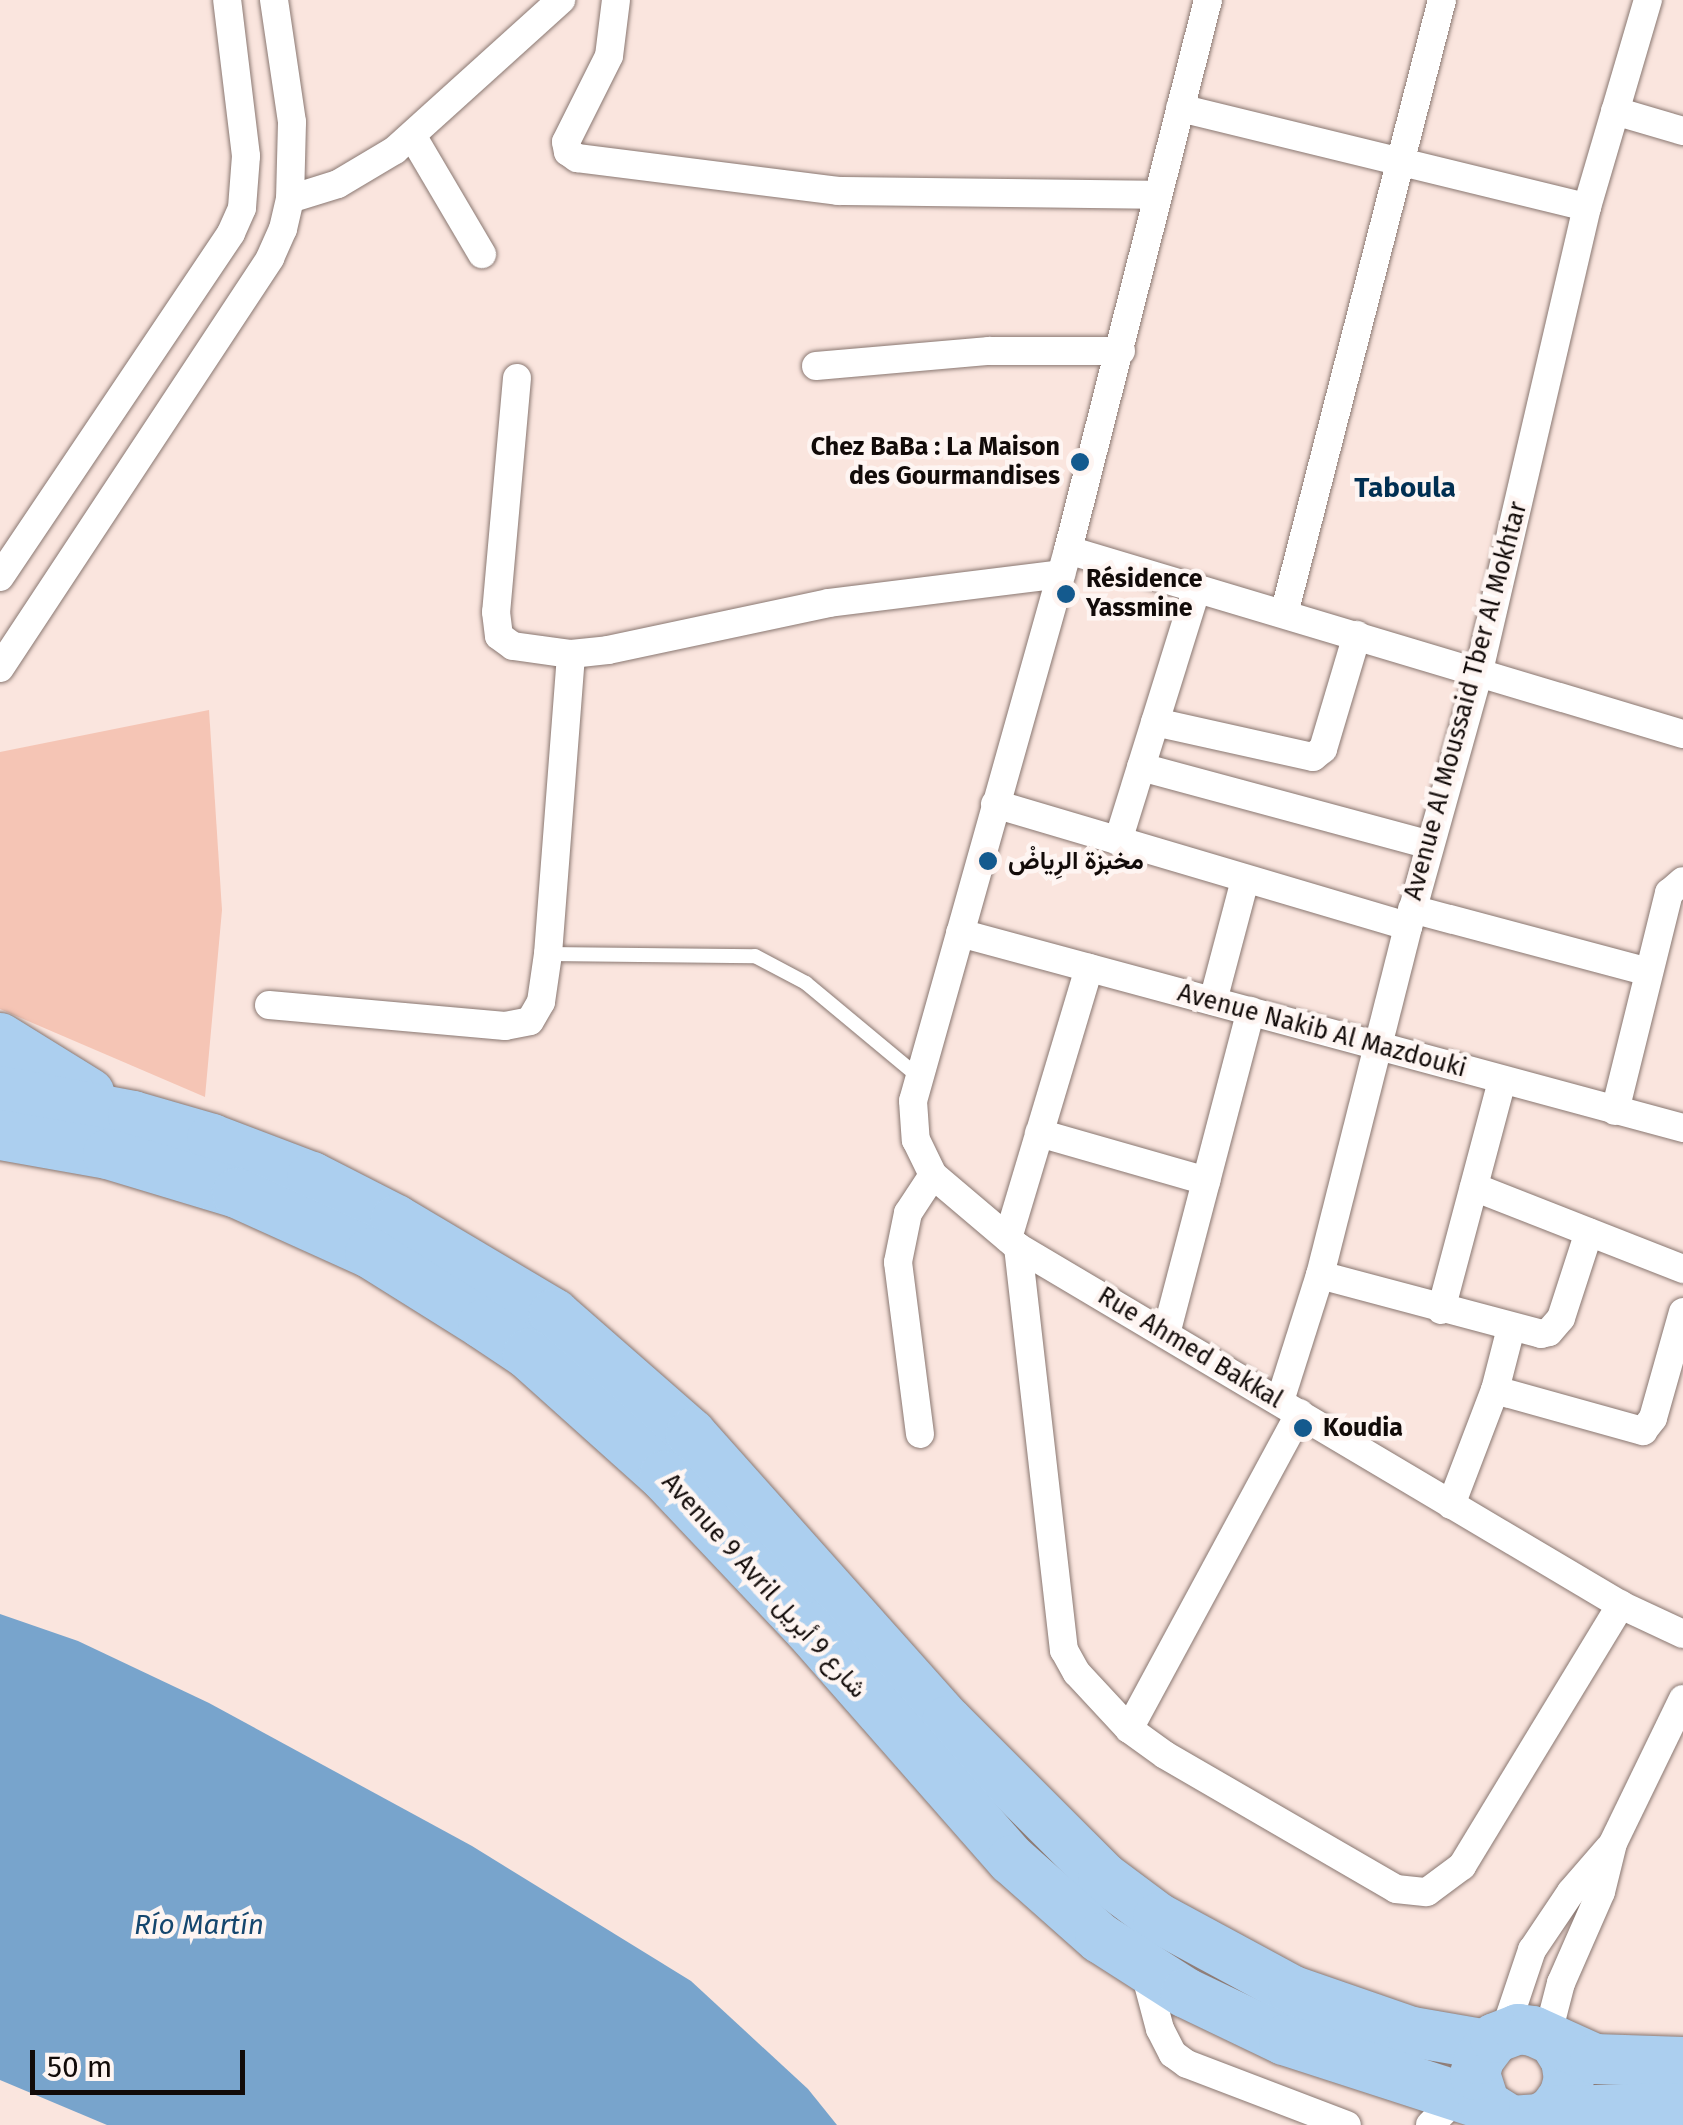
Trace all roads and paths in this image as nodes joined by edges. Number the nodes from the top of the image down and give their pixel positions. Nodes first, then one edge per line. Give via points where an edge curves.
1 (226, 0) edge
2 (274, 0) edge
3 (561, 0) edge
4 (616, 0) edge
5 (1208, 0) edge
6 (1442, 0) edge
7 (1648, 0) edge
8 (1180, 108) junction
9 (1615, 111) junction
10 (1683, 131) edge
11 (413, 137) junction
12 (1403, 162) junction
13 (1158, 195) junction
14 (290, 199) junction
15 (1587, 207) junction
16 (482, 254) dead end
17 (1120, 352) junction
18 (816, 366) dead end
19 (517, 378) dead end
20 (1064, 562) junction
21 (0, 577) edge
22 (1197, 588) junction
23 (1284, 614) junction
24 (1357, 635) junction
25 (571, 654) junction
26 (0, 668) edge
27 (1479, 671) junction
28 (1155, 722) junction
29 (1683, 734) edge
30 (1141, 767) junction
31 (995, 804) junction
32 (1118, 841) junction
33 (1430, 845) junction
34 (1246, 880) junction
35 (1683, 881) edge
36 (1410, 918) junction
37 (960, 934) junction
38 (548, 954) junction
39 (1089, 968) junction
40 (1649, 972) junction
41 (1213, 1000) junction
42 (269, 1005) dead end
43 (1251, 1011) junction
44 (0, 1038) edge
45 (1378, 1045) junction
46 (1502, 1080) junction
47 (917, 1090) junction
48 (0, 1091) edge
49 (1615, 1111) junction
50 (133, 1116) junction
51 (1683, 1128) edge
52 (1039, 1133) junction
53 (0, 1135) edge
54 (933, 1175) junction
55 (1206, 1182) junction
56 (1474, 1187) junction
57 (1589, 1232) junction
58 (1013, 1242) junction
59 (1683, 1268) edge
60 (1320, 1275) junction
61 (1441, 1310) junction
62 (1683, 1312) edge
63 (1511, 1328) junction
64 (1166, 1334) junction
65 (1495, 1390) junction
66 (1290, 1407) junction
67 (920, 1434) dead end
68 (1451, 1504) junction
69 (1621, 1606) junction
70 (1683, 1634) edge
71 (1683, 1699) edge
72 (1129, 1729) junction
73 (1613, 1843) junction
74 (1144, 1968) junction
75 (1523, 2040) junction
76 (1683, 2062) edge
77 (1458, 2109) edge
78 (1552, 2111) junction
79 (1661, 2114) edge
80 (1346, 2125) edge

1 - 21 street via 246,156 242,208
2 - 14 street via 292,122
3 - 11 street
4 - 13 street via 609,56 566,142 576,158 838,191
5 - 8 street
6 - 12 street
7 - 9 street, Avenue Al Moussaid Tber Al Mokhtar
8 - 12 street
8 - 13 street
9 - 10 street
9 - 15 street, Avenue Al Moussaid Tber Al Mokhtar
11 - 14 street via 362,173
11 - 16 street
12 - 15 street
12 - 23 street
13 - 17 street
14 - 26 street via 270,258
15 - 27 street, Avenue Al Moussaid Tber Al Mokhtar
17 - 18 street via 989,351
17 - 20 street
19 - 25 street via 496,625 513,646
20 - 22 street
20 - 25 street
20 - 31 street
22 - 23 street
22 - 28 street
23 - 24 street
24 - 27 street
24 - 28 street via 1323,749 1314,757
25 - 38 street
27 - 29 street
27 - 33 street, Avenue Al Moussaid Tber Al Mokhtar
28 - 30 street
30 - 32 street
30 - 33 street
31 - 32 street
31 - 37 street
32 - 34 street
33 - 36 street, Avenue Al Moussaid Tber Al Mokhtar
34 - 36 street
34 - 41 street
35 - 40 street via 1669,894
36 - 40 street
36 - 45 street, Avenue Al Moussaid Tber Al Mokhtar
37 - 39 street, Avenue Nakib Al Mazdouki
37 - 47 street
38 - 42 street via 537,1012 520,1026
38 - 47 lane via 755,956 806,983
39 - 41 street, Avenue Nakib Al Mazdouki
39 - 52 street
40 - 49 street
41 - 43 street, Avenue Nakib Al Mazdouki
43 - 45 street, Avenue Nakib Al Mazdouki
43 - 55 street
44 - 50 highway
45 - 46 street, Avenue Nakib Al Mazdouki
45 - 60 street, Avenue Al Moussaid Tber Al Mokhtar
46 - 49 street, Avenue Nakib Al Mazdouki
46 - 56 street
47 - 54 street, Rue Ahmed Bakkal via 916,1140
48 - 50 highway, Avenue 9 Avril شارع 9 أبريل
49 - 51 street, Avenue Nakib Al Mazdouki
50 - 75 highway, Avenue 9 Avril شارع 9 أبريل via 312,1177 554,1314 691,1434 947,1721 1103,1877 1158,1918 1293,1991 1412,2032
52 - 55 street
52 - 58 street
53 - 74 highway, Avenue 9 Avril شارع 9 أبريل via 108,1154 292,1215 370,1253 528,1354 733,1546 1012,1860
54 - 58 street, Rue Ahmed Bakkal
54 - 67 street via 908,1213 898,1262
55 - 64 street
56 - 57 street
56 - 61 street
57 - 59 street
57 - 63 street via 1556,1326 1541,1334
58 - 64 street, Rue Ahmed Bakkal
58 - 72 street via 1064,1650
60 - 61 street
60 - 66 street, Avenue Al Moussaid Tber Al Mokhtar
61 - 63 street
62 - 65 street via 1653,1418 1643,1431
63 - 65 street
64 - 66 street, Rue Ahmed Bakkal
65 - 68 street
66 - 68 street, Rue Ahmed Bakkal
66 - 72 street, Avenue Al Moussaid Tber Al Mokhtar
68 - 69 street, Rue Ahmed Bakkal
69 - 70 street, Rue Ahmed Bakkal
69 - 72 street via 1462,1866 1427,1892 1396,1889
71 - 73 street
73 - 75 street via 1589,1926
73 - 75 street via 1532,1950
74 - 77 highway, Avenue 9 Avril شارع 9 أبريل via 1284,2040
74 - 80 street via 1160,2030 1174,2054
75 - 76 highway, Avenue 9 Avril شارع 9 أبريل via 1595,2058
75 - 77 highway via 1475,2075
75 - 78 highway via 1566,2060 1564,2096
77 - 78 highway, Avenue 9 Avril شارع 9 أبريل via 1510,2121 1540,2119
78 - 79 highway, Avenue 9 Avril شارع 9 أبريل

